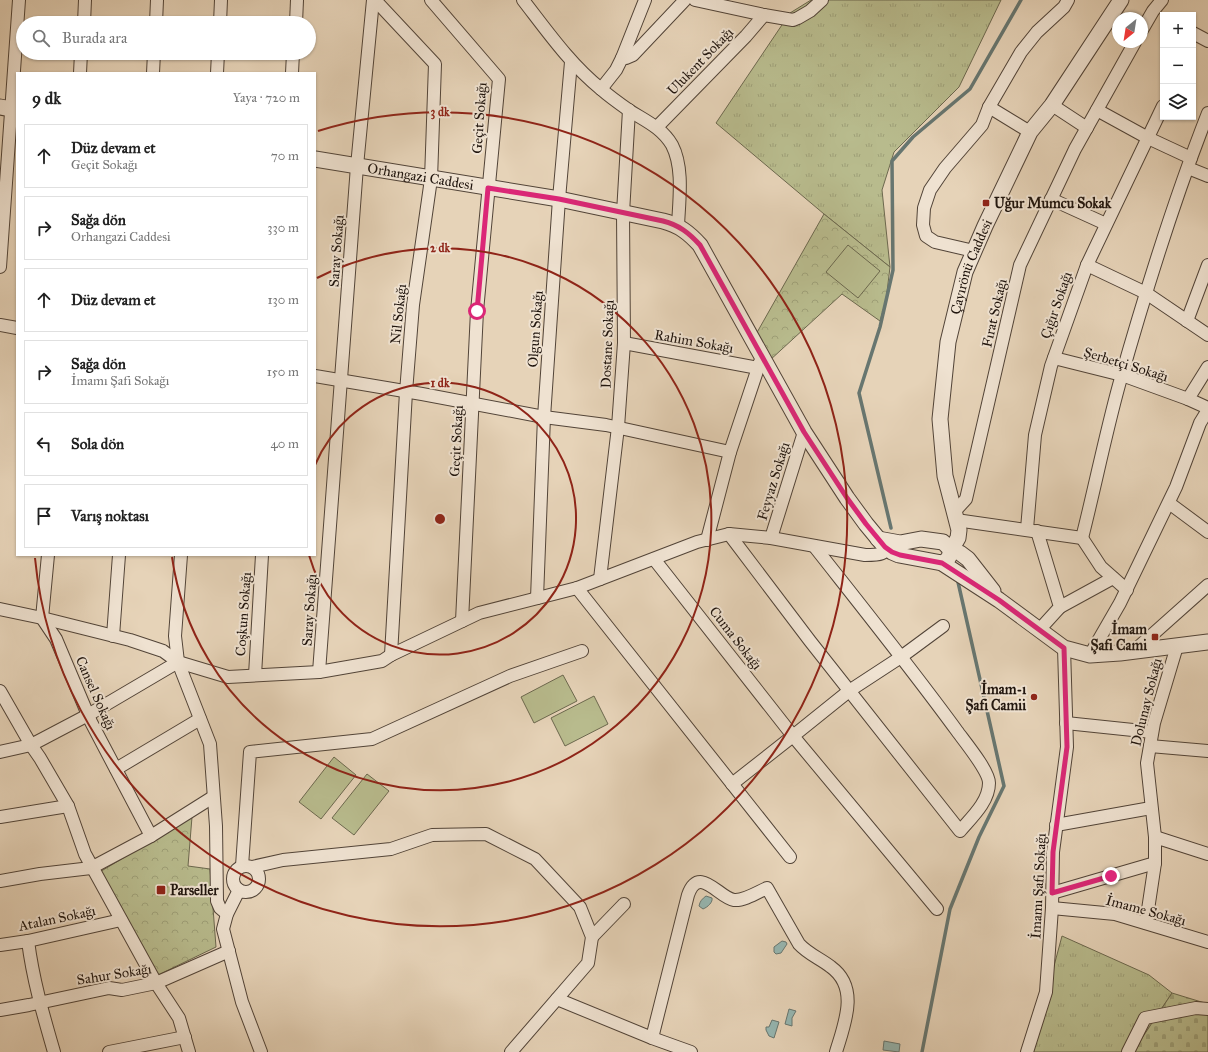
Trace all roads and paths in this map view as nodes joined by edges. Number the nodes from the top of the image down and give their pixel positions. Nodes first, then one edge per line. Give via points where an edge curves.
1 (19, 0) edge
2 (85, 0) edge
3 (157, 0) edge
4 (221, 0) edge
5 (297, 0) edge
6 (374, 0) edge
7 (431, 0) edge
8 (523, 0) edge
9 (645, 0) edge
10 (685, 0) edge
11 (695, 0) edge
12 (822, 0) edge
13 (1068, 0) edge
14 (1121, 0) edge
15 (1162, 0) edge
16 (1158, 14) edge
17 (764, 15) junction
18 (18, 16) edge
19 (84, 16) edge
20 (156, 16) edge
21 (220, 16) edge
22 (296, 16) edge
23 (1148, 24) edge
24 (16, 33) edge
25 (1132, 48) edge
26 (622, 58) junction
27 (81, 60) edge
28 (154, 60) edge
29 (218, 60) edge
30 (293, 60) edge
31 (572, 62) junction
32 (80, 72) edge
33 (153, 72) edge
34 (217, 72) edge
35 (292, 72) edge
36 (601, 89) junction
37 (1052, 104) junction
38 (989, 107) junction
39 (9, 109) edge
40 (629, 110) junction
41 (1097, 110) junction
42 (1160, 112) edge
43 (1208, 113) edge
44 (657, 127) junction
45 (1087, 128) junction
46 (1030, 132) junction
47 (1148, 138) junction
48 (316, 159) edge
49 (1189, 163) junction
50 (357, 166) junction
51 (1208, 176) edge
52 (431, 179) junction
53 (488, 188) junction
54 (559, 199) junction
55 (1052, 199) junction
56 (623, 213) junction
57 (1106, 224) junction
58 (678, 226) junction
59 (974, 251) junction
60 (1087, 265) junction
61 (1208, 265) edge
62 (0, 267) edge
63 (1146, 293) junction
64 (1187, 321) junction
65 (0, 325) edge
66 (16, 328) edge
67 (1208, 335) edge
68 (624, 343) junction
69 (1054, 358) junction
70 (760, 362) junction
71 (1208, 367) edge
72 (1122, 375) junction
73 (316, 376) edge
74 (342, 381) junction
75 (406, 392) junction
76 (1188, 399) junction
77 (473, 403) junction
78 (1208, 409) edge
79 (544, 417) junction
80 (618, 427) junction
81 (804, 432) junction
82 (730, 452) junction
83 (1169, 503) junction
84 (955, 516) junction
85 (1032, 530) junction
86 (1208, 532) edge
87 (729, 534) junction
88 (771, 538) junction
89 (1082, 538) junction
90 (707, 540) junction
91 (916, 541) junction
92 (887, 543) junction
93 (945, 545) junction
94 (814, 546) junction
95 (48, 556) edge
96 (119, 556) edge
97 (181, 556) edge
98 (262, 556) edge
99 (654, 559) junction
100 (921, 559) junction
101 (942, 563) junction
102 (1113, 578) junction
103 (600, 579) junction
104 (1208, 585) edge
105 (577, 588) junction
106 (1126, 590) junction
107 (537, 598) junction
108 (999, 600) junction
109 (1060, 607) junction
110 (0, 609) edge
111 (42, 618) junction
112 (462, 621) junction
113 (943, 626) dead end
114 (1040, 629) junction
115 (113, 636) junction
116 (1208, 642) edge
117 (1177, 646) junction
118 (1064, 648) junction
119 (582, 651) dead end
120 (1134, 651) junction
121 (391, 655) junction
122 (1090, 655) junction
123 (901, 657) junction
124 (178, 662) junction
125 (319, 672) junction
126 (255, 674) junction
127 (0, 691) edge
128 (849, 691) junction
129 (88, 715) junction
130 (200, 719) junction
131 (1066, 723) junction
132 (1152, 732) junction
133 (793, 736) junction
134 (31, 746) junction
135 (1150, 746) junction
136 (1208, 751) edge
137 (0, 752) edge
138 (116, 769) junction
139 (732, 784) junction
140 (213, 797) junction
141 (68, 806) junction
142 (1151, 808) junction
143 (0, 816) edge
144 (1056, 825) junction
145 (151, 836) junction
146 (1154, 837) junction
147 (1208, 854) edge
148 (790, 857) dead end
149 (1155, 863) junction
150 (247, 867) junction
151 (91, 868) junction
152 (0, 880) edge
153 (239, 890) junction
154 (1052, 893) junction
155 (624, 904) dead end
156 (1052, 908) junction
157 (936, 909) dead end
158 (227, 914) junction
159 (121, 920) junction
160 (1146, 923) junction
161 (1208, 929) edge
162 (592, 937) junction
163 (28, 941) junction
164 (1206, 942) edge
165 (0, 945) edge
166 (228, 951) junction
167 (156, 983) junction
168 (557, 999) junction
169 (39, 1003) junction
170 (1208, 1009) edge
171 (0, 1010) edge
172 (185, 1037) junction
173 (652, 1038) junction
174 (167, 1041) junction
175 (54, 1052) edge
176 (112, 1052) edge
177 (161, 1052) edge
178 (189, 1052) edge
179 (261, 1052) edge
180 (511, 1052) edge
181 (691, 1052) edge
182 (836, 1052) edge
183 (1028, 1052) edge
184 (1128, 1052) edge

1 - 18 street
2 - 19 street
3 - 20 street
4 - 21 street
5 - 22 street
6 - 50 street, Saray Sokağı
6 - 52 street, Nil Sokağı via 435,64
7 - 53 street, Geçit Sokağı via 499,79
8 - 31 street
9 - 26 street
10 - 26 street via 634,55
11 - 17 street
12 - 17 street via 810,11 793,20
13 - 38 street via 1021,52
14 - 37 street, Çayırönü Caddesi
15 - 16 street
16 - 23 street
17 - 44 street, Ulukent Sokağı
24 - 39 street
25 - 41 street, Fırat Sokağı
26 - 36 street
27 - 32 street
28 - 33 street
29 - 34 street
30 - 35 street
31 - 36 street
31 - 54 street, Olgun Sokağı
36 - 40 street
37 - 45 street
37 - 46 street, Çayırönü Caddesi
38 - 46 street
38 - 59 street via 982,125 945,168 930,190 924,208 923,225 926,236 935,242
39 - 62 street
40 - 44 street
40 - 56 street, Dostane Sokağı
41 - 45 street, Fırat Sokağı
41 - 47 street
42 - 47 street, Çığır Sokağı
43 - 49 street
44 - 58 street via 672,145 679,168
45 - 55 street, Fırat Sokağı
46 - 59 street, Çayırönü Caddesi
47 - 49 street
47 - 57 street, Çığır Sokağı
48 - 50 street, Orhangazi Caddesi
49 - 51 street
49 - 63 street
50 - 52 street, Orhangazi Caddesi
50 - 74 street, Saray Sokağı
52 - 53 street, Orhangazi Caddesi
52 - 75 street, Nil Sokağı via 413,305
53 - 54 street, Orhangazi Caddesi
53 - 77 street, Geçit Sokağı via 477,311
54 - 56 street, Orhangazi Caddesi
54 - 79 street, Olgun Sokağı
55 - 57 street
55 - 84 street, Fırat Sokağı via 1020,265 966,499
56 - 58 street, Orhangazi Caddesi
56 - 68 street, Dostane Sokağı
57 - 60 street, Çığır Sokağı
58 - 70 street, Orhangazi Caddesi via 700,245
59 - 84 street, Çayırönü Caddesi via 965,272 948,342 940,419 945,476
60 - 63 street
60 - 69 street, Çığır Sokağı
61 - 64 street
63 - 64 street
63 - 72 street
64 - 67 street
65 - 66 street
68 - 70 street, Rahim Sokağı
68 - 80 street, Dostane Sokağı
69 - 72 street, Şerbetçi Sokağı
69 - 85 street, Çığır Sokağı via 1035,434
70 - 81 street, Orhangazi Caddesi
70 - 82 street
71 - 76 street
72 - 76 street, Şerbetçi Sokağı
72 - 89 street
73 - 74 street
74 - 75 street
74 - 125 street, Saray Sokağı
75 - 77 street
75 - 121 street, Nil Sokağı
76 - 78 street, Şerbetçi Sokağı
77 - 79 street
77 - 112 street, Geçit Sokağı
78 - 83 street via 1200,423
79 - 80 street
79 - 107 street, Olgun Sokağı
80 - 82 street
80 - 103 street, Dostane Sokağı
81 - 88 street, Feyyaz Sokağı
81 - 92 street, Orhangazi Caddesi via 847,498
82 - 90 street
83 - 86 street
83 - 106 street
84 - 85 street
84 - 93 street, Çayırönü Caddesi via 959,530 958,538
85 - 89 street
85 - 109 street, Çığır Sokağı
87 - 88 street
87 - 90 street
87 - 128 street
88 - 94 street
89 - 102 street via 1100,567
90 - 99 street
91 - 92 street
91 - 93 street via 921,539
91 - 100 street via 913,551 915,556
92 - 94 street via 879,555
92 - 100 street via 892,552
93 - 101 street, Çayırönü Caddesi via 949,557
93 - 108 street via 968,559
94 - 123 street
95 - 111 street
96 - 115 street
97 - 124 street via 175,636
98 - 126 street, Coşkun Sokağı
99 - 103 street
99 - 133 street, Cuma Sokağı
100 - 101 street
101 - 108 street
102 - 106 street
102 - 109 street
103 - 105 street
104 - 120 street
105 - 107 street
105 - 139 street
106 - 122 street
107 - 112 street via 479,613
108 - 114 street
109 - 114 street
110 - 111 street
111 - 115 street
111 - 129 street, Cansel Sokağı via 56,639
112 - 121 street
113 - 123 street
114 - 118 street
115 - 124 street via 163,651
116 - 117 street
117 - 120 street
117 - 132 street, Dolunay Sokağı
118 - 122 street
118 - 131 street, İmamı Şafi Sokağı
119 - 150 street via 510,676 372,739 250,752
120 - 122 street
121 - 125 street via 382,661
123 - 128 street
123 - 128 street via 982,765 989,782 978,811 960,831
124 - 126 street via 228,677
124 - 129 street
124 - 130 street
125 - 126 street
127 - 134 street
128 - 133 street
129 - 134 street
129 - 138 street, Cansel Sokağı
130 - 138 street
130 - 140 street via 210,744
131 - 132 street
131 - 144 street, İmamı Şafi Sokağı via 1067,747
132 - 135 street, Dolunay Sokağı
133 - 139 street
133 - 157 street, Cuma Sokağı
134 - 137 street
134 - 141 street
135 - 136 street
135 - 142 street, Dolunay Sokağı via 1147,763
138 - 145 street, Cansel Sokağı
139 - 148 street
140 - 145 street
140 - 158 street via 217,901
141 - 143 street
141 - 151 street
142 - 144 street
142 - 146 street, Dolunay Sokağı
144 - 154 street, İmamı Şafi Sokağı
145 - 151 street
146 - 147 street
146 - 149 street, Dolunay Sokağı
149 - 154 street
149 - 160 street
150 - 153 street via 234,872 233,882
150 - 153 street via 259,876 257,886 249,892
150 - 162 street via 283,860 391,849 432,834 486,834 535,859 580,908
151 - 152 street
151 - 159 street
153 - 158 street
154 - 156 street, İmamı Şafi Sokağı
155 - 162 street
156 - 160 street, İmame Sokağı via 1115,914
156 - 183 street, İmamı Şafi Sokağı via 1046,992
158 - 166 street via 223,929
159 - 163 street, Atalan Sokağı
159 - 167 street
160 - 164 street, İmame Sokağı
161 - 164 street
162 - 168 street via 588,963
163 - 165 street, Atalan Sokağı
163 - 169 street
166 - 167 street, Sahur Sokağı
166 - 179 street via 242,1002
167 - 169 street, Sahur Sokağı via 122,990 109,988
167 - 172 street via 179,1018
168 - 173 street
168 - 180 street
169 - 171 street, Sahur Sokağı
169 - 175 street
170 - 184 street via 1196,1008 1145,1018
172 - 174 street
172 - 178 street
173 - 181 street
173 - 182 street via 690,889 694,885 705,883 734,900 767,888 799,944 832,968 844,981 848,1009
174 - 176 street
174 - 177 street

